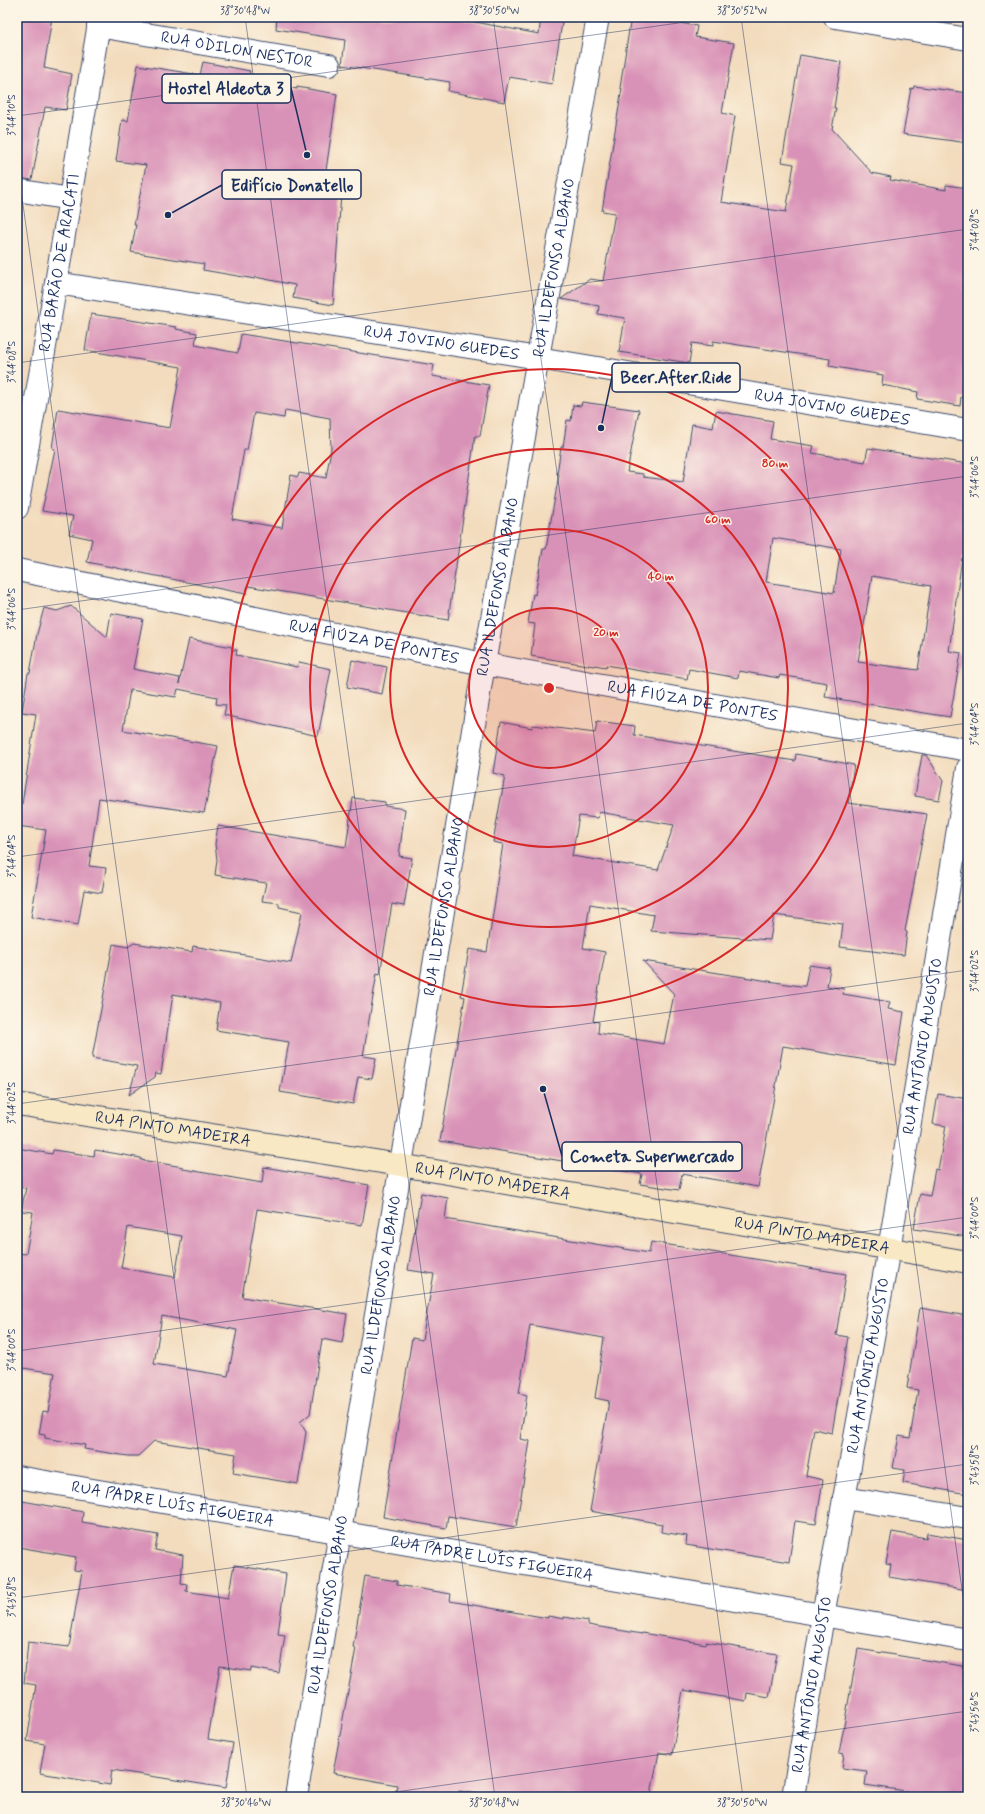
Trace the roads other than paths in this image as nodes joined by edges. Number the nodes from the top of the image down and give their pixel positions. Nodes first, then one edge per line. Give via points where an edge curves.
1 (598, 17) edge
2 (835, 17) edge
3 (99, 21) edge
4 (968, 39) edge
5 (329, 65) dead end
6 (17, 190) edge
7 (70, 199) junction
8 (56, 283) junction
9 (539, 358) junction
10 (968, 430) edge
11 (17, 508) edge
12 (17, 570) edge
13 (484, 664) junction
14 (968, 750) edge
15 (968, 768) edge
16 (17, 1104) edge
17 (400, 1165) junction
18 (890, 1249) junction
19 (968, 1262) edge
20 (17, 1477) edge
21 (844, 1498) junction
22 (968, 1518) edge
23 (340, 1532) junction
24 (823, 1616) junction
25 (968, 1640) edge
26 (296, 1797) edge
27 (793, 1797) edge

1 - 9 street, RUA ILDEFONSO ALBANO
2 - 4 street
3 - 5 street, RUA ODILON NESTOR
3 - 7 street, RUA BARÃO DE ARACATI
6 - 7 street
7 - 8 street, RUA BARÃO DE ARACATI
8 - 9 street, RUA JOVINO GUEDES
8 - 11 street, RUA BARÃO DE ARACATI
9 - 10 street, RUA JOVINO GUEDES
9 - 13 street, RUA ILDEFONSO ALBANO
12 - 13 street, RUA FIÚZA DE PONTES
13 - 14 street, RUA FIÚZA DE PONTES
13 - 17 street, RUA ILDEFONSO ALBANO
15 - 18 street, RUA ANTÔNIO AUGUSTO
16 - 17 main road, RUA PINTO MADEIRA
17 - 18 main road, RUA PINTO MADEIRA
17 - 23 street, RUA ILDEFONSO ALBANO
18 - 19 main road, RUA PINTO MADEIRA
18 - 21 street, RUA ANTÔNIO AUGUSTO
20 - 23 street, RUA PADRE LUÍS FIGUEIRA
21 - 22 street
21 - 24 street, RUA ANTÔNIO AUGUSTO
23 - 24 street, RUA PADRE LUÍS FIGUEIRA
23 - 26 street, RUA ILDEFONSO ALBANO
24 - 25 street, RUA PADRE LUÍS FIGUEIRA
24 - 27 street, RUA ANTÔNIO AUGUSTO

